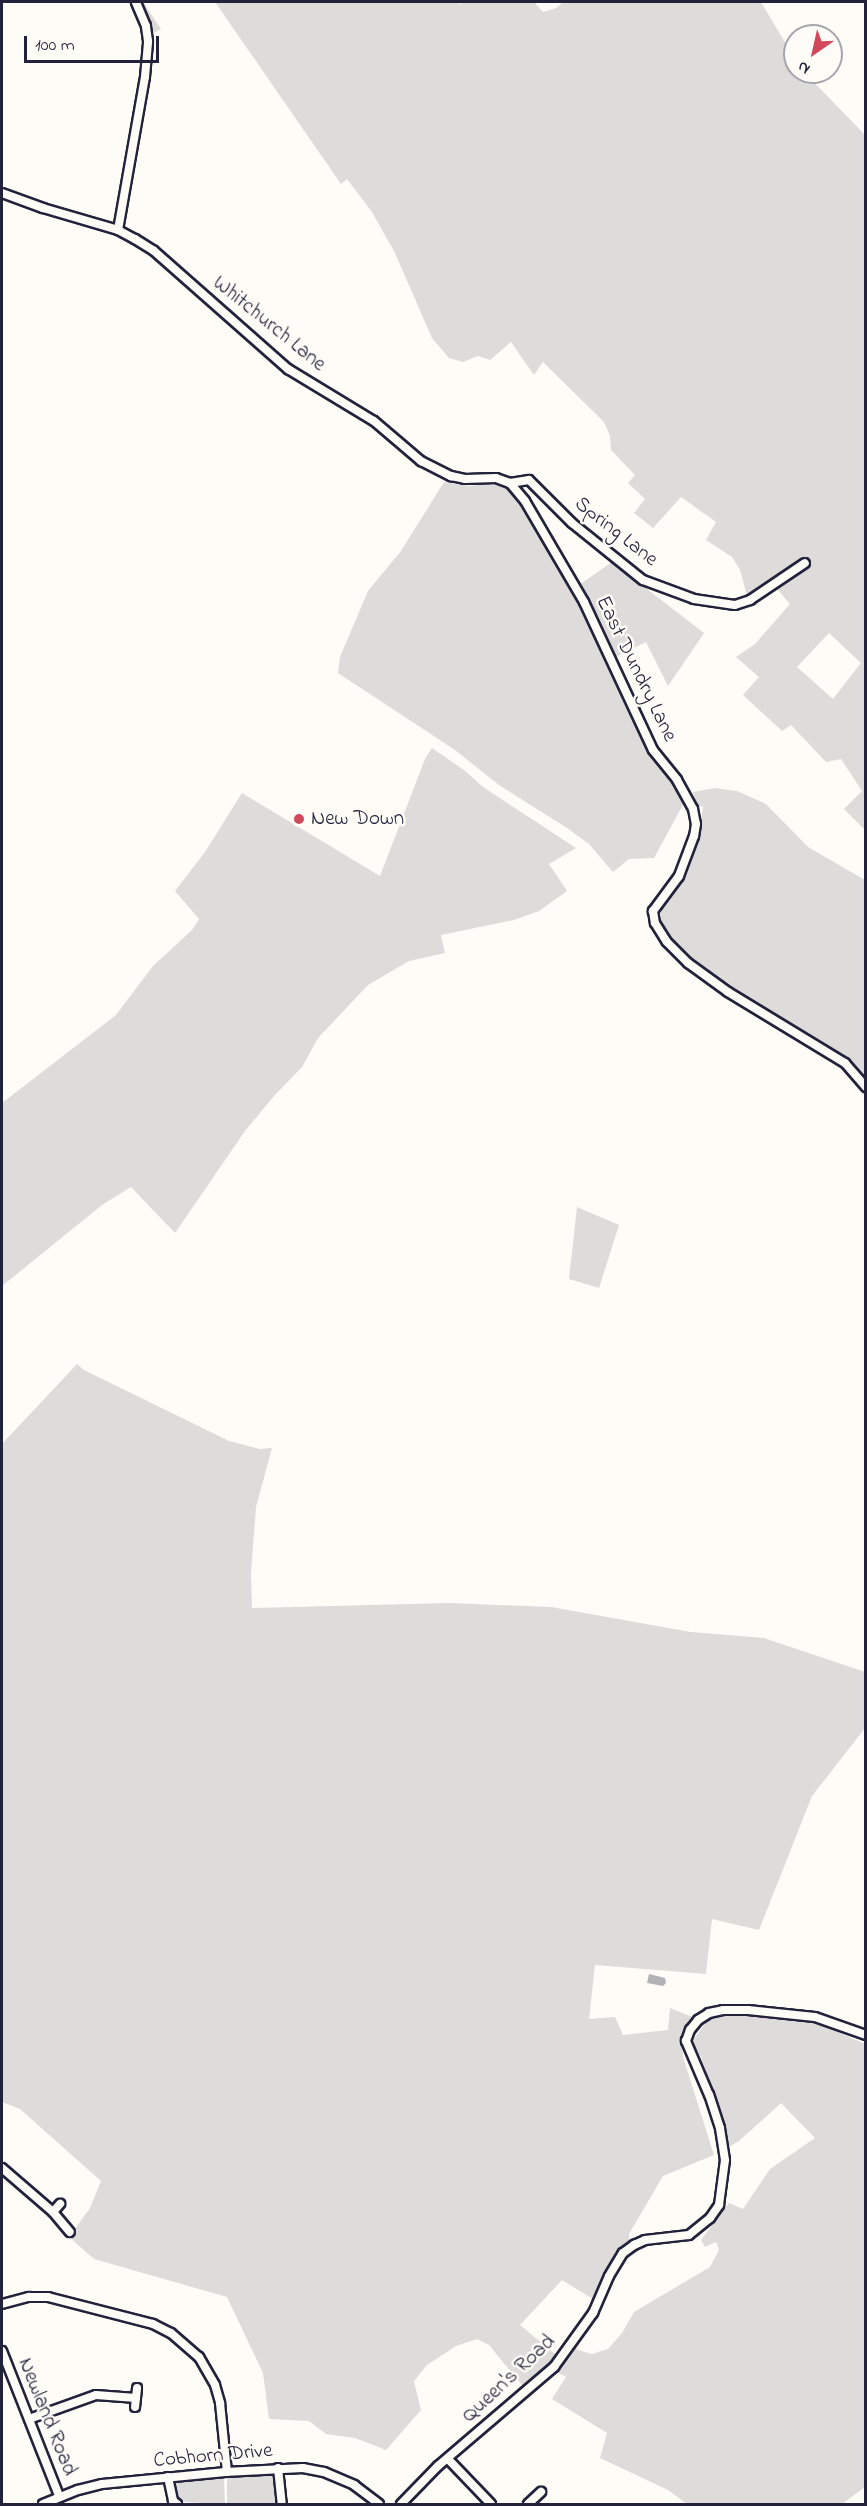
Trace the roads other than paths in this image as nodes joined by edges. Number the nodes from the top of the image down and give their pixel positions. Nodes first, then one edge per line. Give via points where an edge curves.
1 (136, 2) edge
2 (2, 193) edge
3 (118, 230) junction
4 (510, 483) junction
5 (805, 563) dead end
6 (866, 1087) edge
7 (866, 2035) edge
8 (2, 2168) edge
9 (60, 2204) dead end
10 (52, 2212) junction
11 (70, 2232) dead end
12 (2, 2304) edge
13 (2, 2351) edge
14 (137, 2388) dead end
15 (136, 2398) junction
16 (135, 2407) dead end
17 (28, 2419) junction
18 (448, 2459) junction
19 (278, 2468) junction
20 (227, 2472) junction
21 (168, 2477) junction
22 (541, 2492) dead end
23 (59, 2496) junction
24 (43, 2505) edge
25 (177, 2505) edge
26 (282, 2505) edge
27 (379, 2505) edge
28 (401, 2505) edge
29 (490, 2505) edge
30 (528, 2505) edge

1 - 3 street via 148,41
2 - 3 street, Whitchurch Lane
3 - 4 street, Whitchurch Lane via 154,251 288,369 374,421 421,461 451,476 496,478
4 - 5 street, Spring Lane via 529,480 572,523 643,580 694,599 735,605 750,600
4 - 6 street, East Dundry Lane via 525,501 584,602 653,750 677,780 693,809 694,836 679,876 653,911 655,923 688,963 728,992 845,1062
7 - 18 street, Queen's Road via 815,2017 748,2010 723,2010 698,2020 686,2041 720,2128 725,2160 719,2205 689,2235 634,2245 617,2262 593,2313 554,2367
8 - 10 street
9 - 10 street
10 - 11 street
12 - 20 street via 48,2297 153,2324 171,2333 199,2357 215,2385
13 - 17 street, Newland Road
14 - 15 street
15 - 16 street
15 - 17 street via 96,2395
17 - 23 street, Newland Road
18 - 28 street, Queen's Road
18 - 29 street
19 - 20 street, Cobhorn Drive
19 - 26 street
19 - 27 street, Cobhorn Drive via 324,2472 354,2485
20 - 21 street, Cobhorn Drive
21 - 23 street, Cobhorn Drive via 102,2484
21 - 25 street
22 - 30 street
23 - 24 street, Cobhorn Drive

